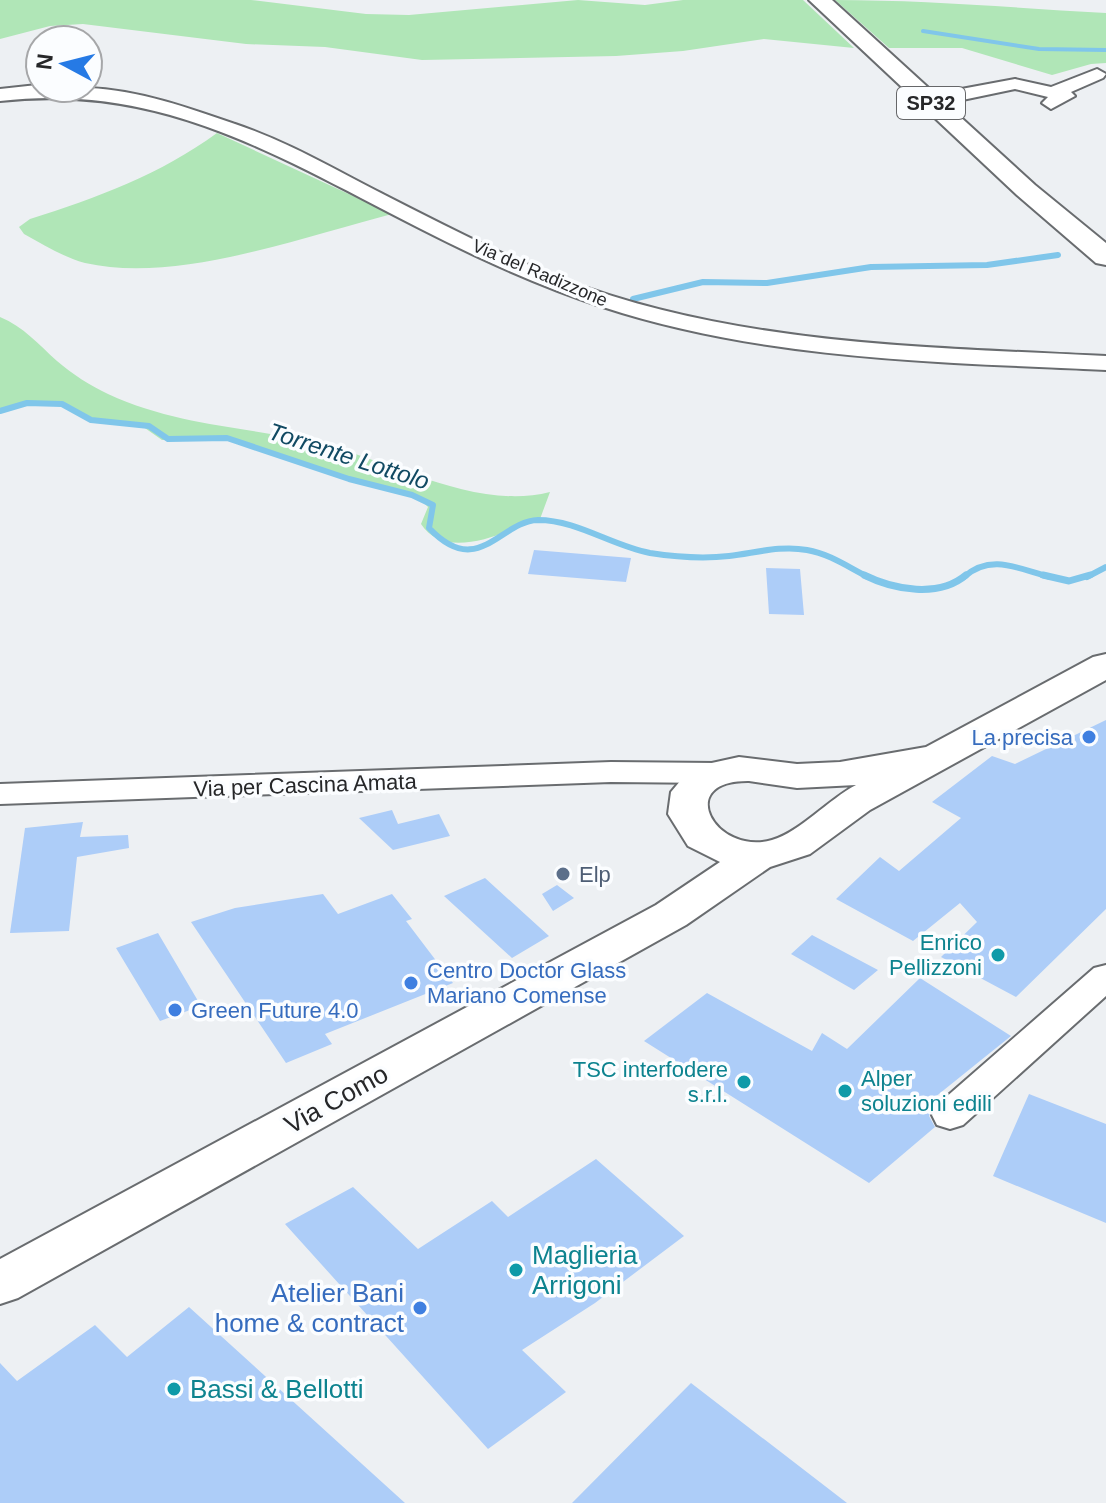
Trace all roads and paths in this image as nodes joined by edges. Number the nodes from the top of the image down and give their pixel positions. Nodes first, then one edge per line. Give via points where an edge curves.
1 (820, 0) edge
2 (1097, 74) dead end
3 (0, 95) edge
4 (929, 101) junction
5 (1106, 270) edge
6 (1106, 363) edge
7 (1106, 665) edge
8 (938, 756) junction
9 (611, 772) junction
10 (716, 773) junction
11 (784, 775) junction
12 (0, 794) edge
13 (685, 806) junction
14 (813, 831) junction
15 (706, 840) junction
16 (759, 855) junction
17 (671, 915) junction
18 (1106, 977) edge
19 (950, 1115) dead end
20 (0, 1283) edge

1 - 4 main road, SP32
2 - 4 street via 1052,98 1015,84
3 - 6 street, Via del Radizzone via 37,91 102,96 228,127 307,160 391,206 565,287 673,320 798,344
4 - 5 main road, SP32
7 - 8 main road
8 - 11 main road via 861,772
8 - 14 main road
9 - 10 street, Via per Cascina Amata
9 - 12 street, Via per Cascina Amata
9 - 13 street, Via per Cascina Amata via 654,783
10 - 11 main road via 749,768
10 - 13 main road via 690,791
11 - 14 main road via 816,801 819,820
13 - 15 main road via 687,819
14 - 16 main road via 790,848
15 - 16 main road via 721,849
15 - 17 main road via 704,859
16 - 17 main road, Via Como
17 - 20 main road, Via Como
18 - 19 street

